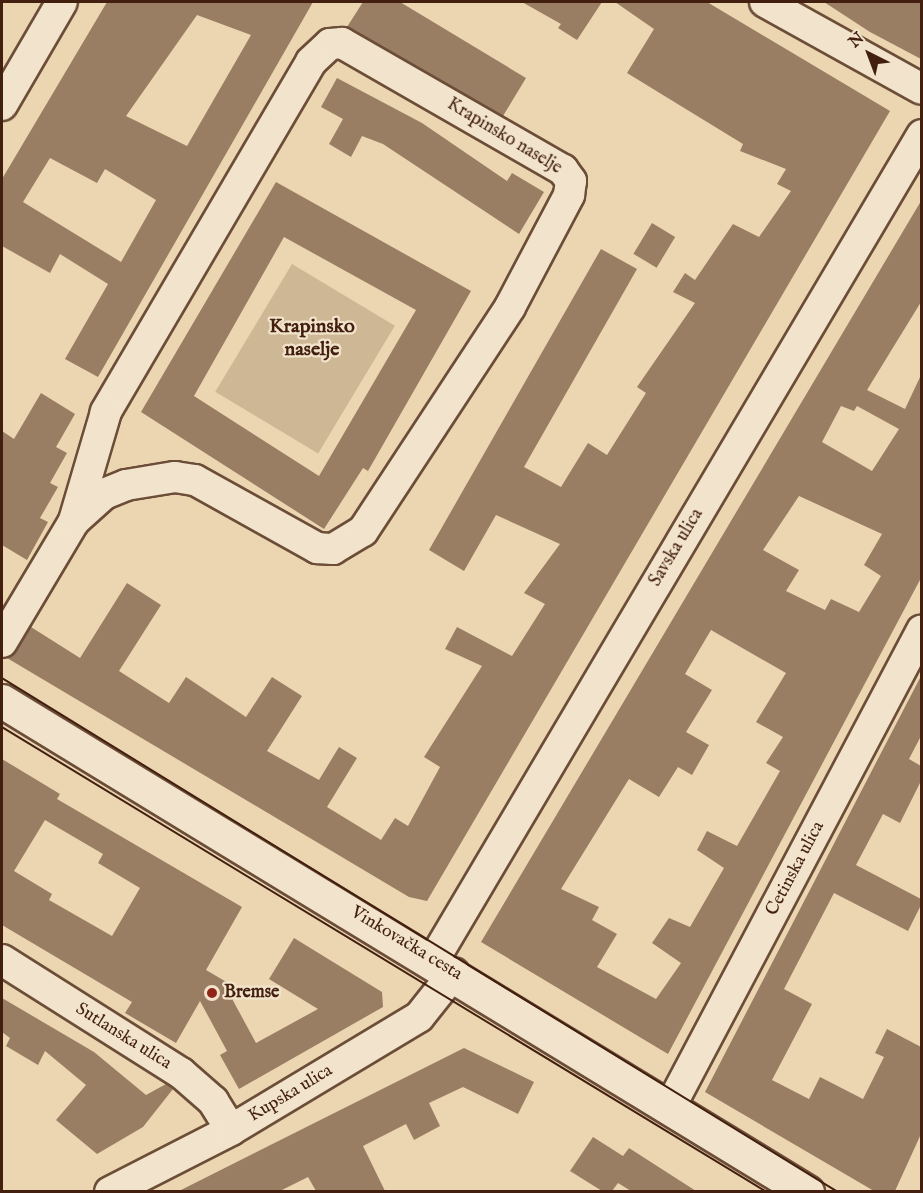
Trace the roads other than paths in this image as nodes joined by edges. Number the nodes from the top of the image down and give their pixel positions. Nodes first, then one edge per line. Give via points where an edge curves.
1 (62, 2) edge
2 (765, 2) edge
3 (921, 89) edge
4 (2, 105) edge
5 (921, 135) edge
6 (96, 443) junction
7 (140, 481) junction
8 (74, 521) junction
9 (921, 630) edge
10 (2, 642) edge
11 (2, 701) edge
12 (2, 960) edge
13 (444, 967) junction
14 (670, 1107) junction
15 (231, 1130) junction
16 (110, 1191) edge
17 (807, 1191) edge

1 - 4 street
2 - 3 street
5 - 13 street, Savska ulica
6 - 7 street via 119,471
6 - 7 street, Krapinsko naselje via 106,412 311,62 330,44 342,43 563,170 571,181 569,195 510,307 363,531 333,549 317,548 195,480
6 - 8 street, Krapinsko naselje
7 - 8 street, Krapinsko naselje via 104,494
8 - 10 street, Krapinsko naselje
9 - 14 street, Cetinska ulica
11 - 13 main road, Vinkovačka cesta
12 - 15 street, Sutlanska ulica via 181,1074 213,1101
13 - 14 main road, Vinkovačka cesta
13 - 15 street, Kupska ulica via 419,1017
14 - 17 main road, Vinkovačka cesta
15 - 16 street, Kupska ulica

